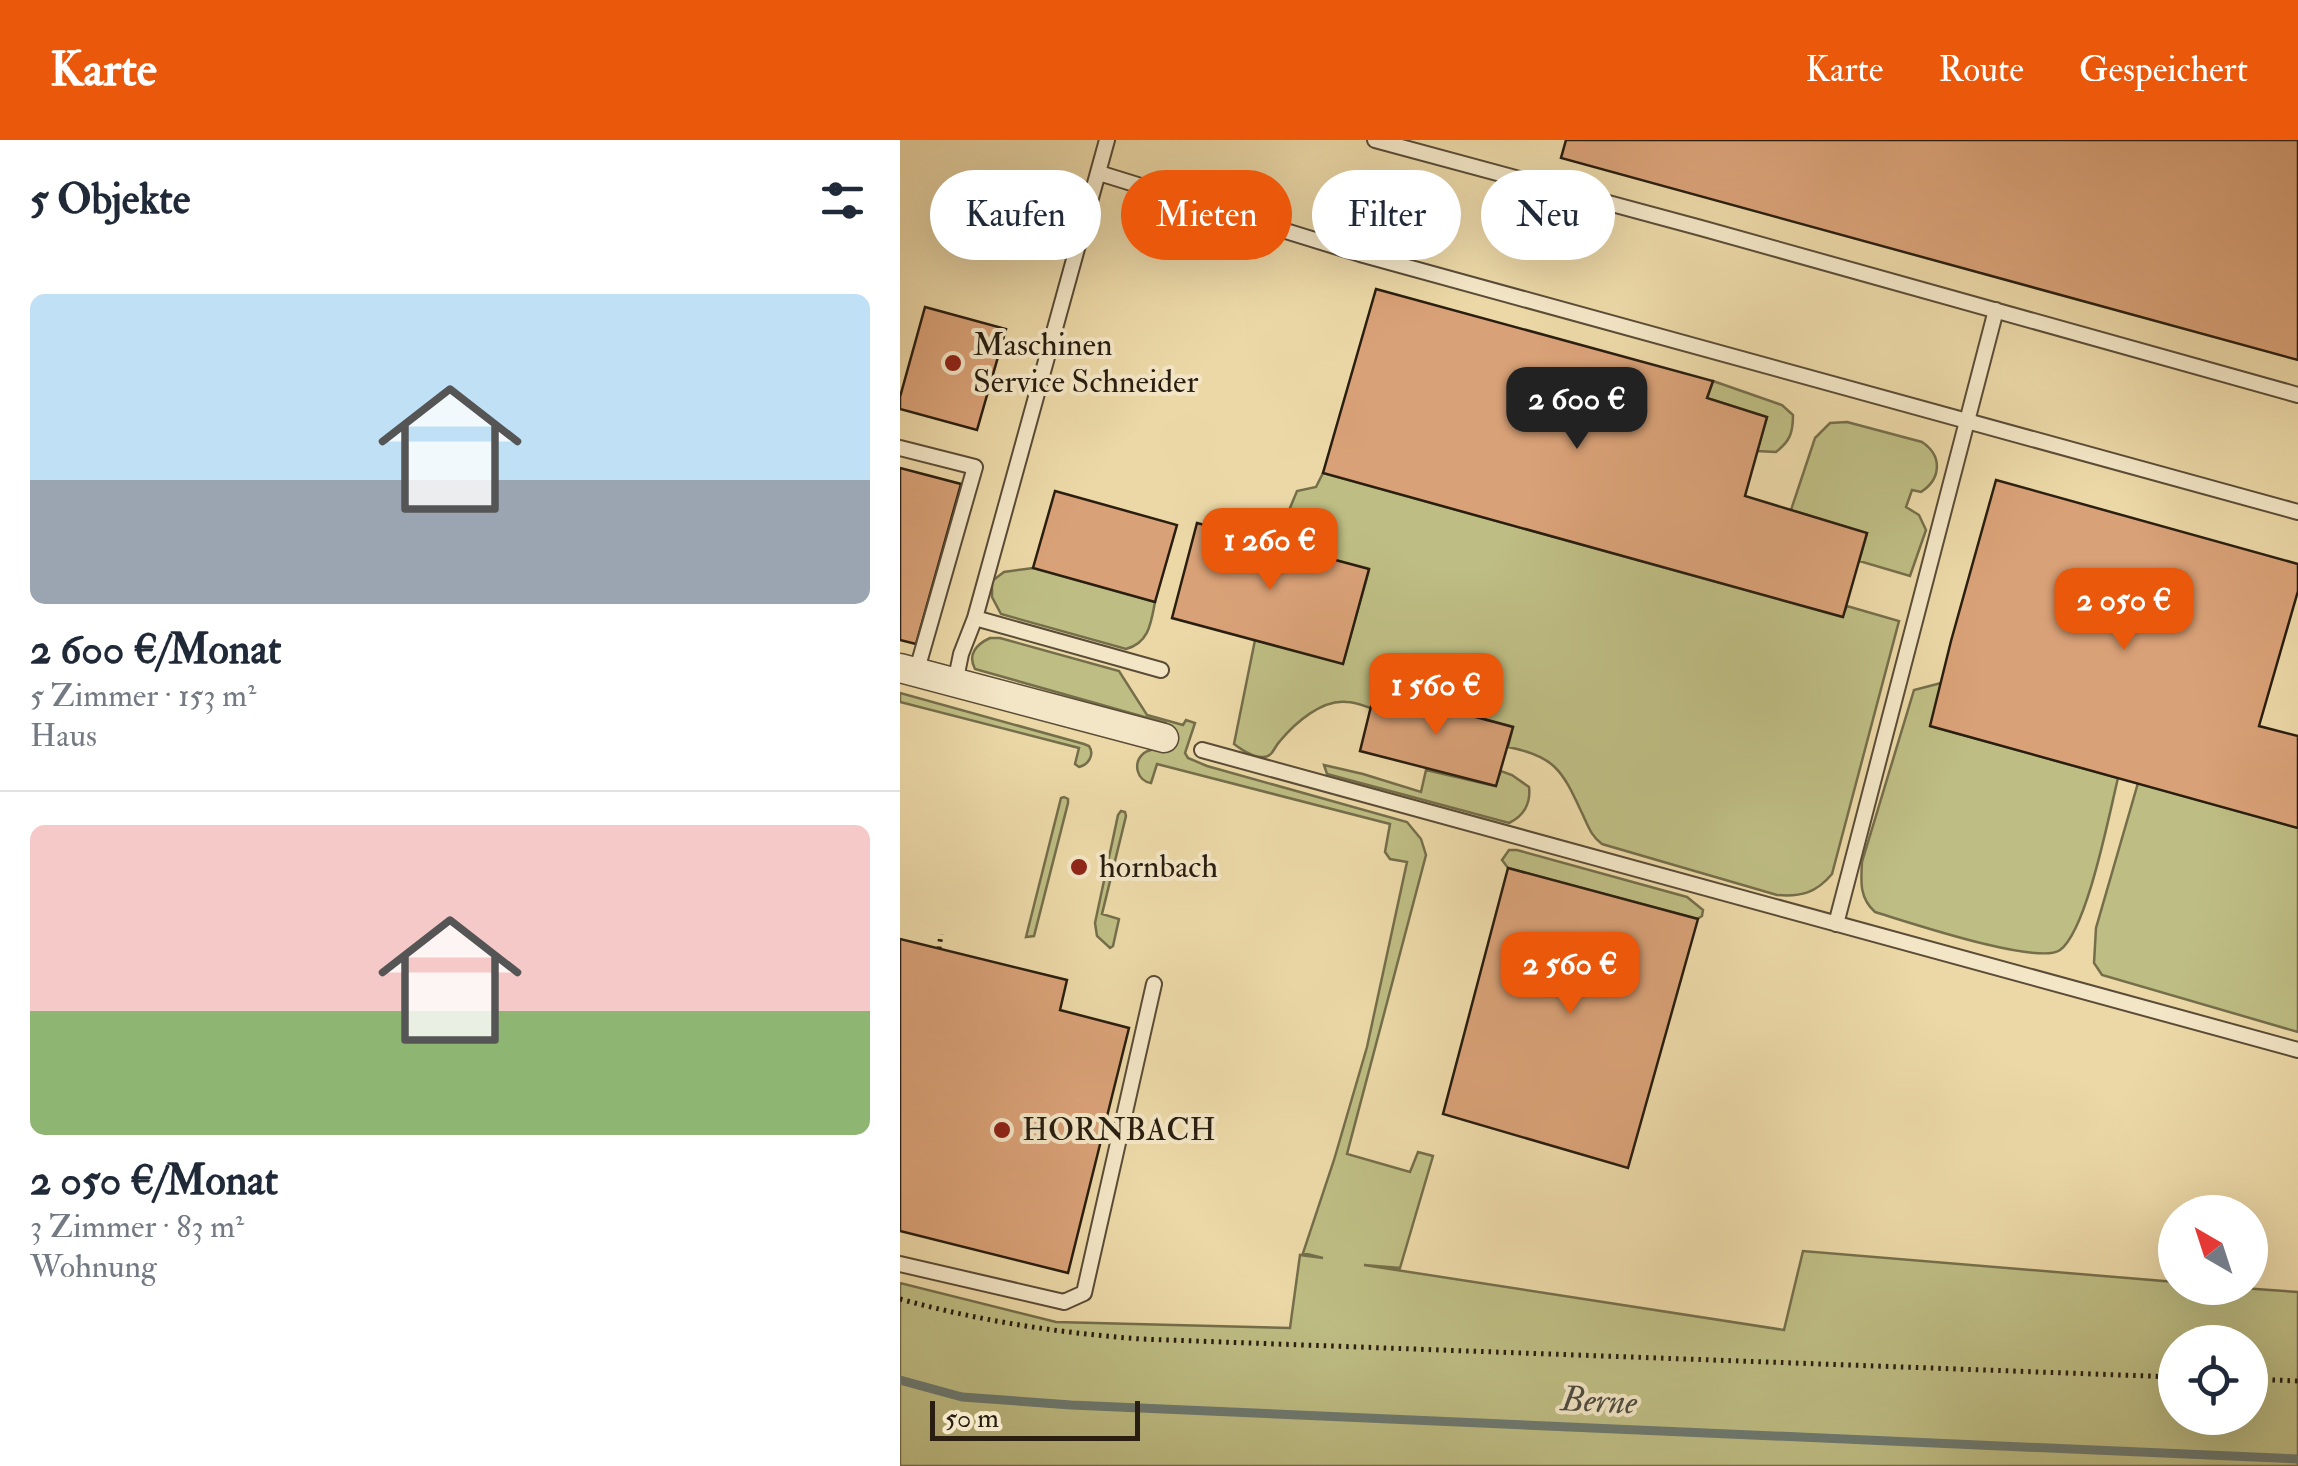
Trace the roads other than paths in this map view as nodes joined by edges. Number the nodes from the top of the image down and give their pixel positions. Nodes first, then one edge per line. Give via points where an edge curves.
1 (1107, 140) edge
2 (1374, 140) edge
3 (1099, 170) edge
4 (1101, 174) edge
5 (1074, 260) edge
6 (1996, 310) junction
7 (2298, 395) edge
8 (1967, 422) junction
9 (900, 448) edge
10 (2298, 512) edge
11 (975, 618) junction
12 (908, 670) edge
13 (1161, 670) dead end
14 (955, 683) junction
15 (1164, 738) dead end
16 (1202, 750) dead end
17 (1836, 924) junction
18 (1154, 984) dead end
19 (2298, 1050) edge
20 (900, 1264) edge

1 - 3 lane
2 - 6 lane
4 - 8 lane via 1360,254
5 - 11 lane
6 - 7 lane
6 - 8 lane
8 - 10 lane
8 - 17 lane
9 - 12 lane via 975,467
11 - 13 lane
11 - 14 lane
12 - 14 street
14 - 15 street
16 - 17 lane
17 - 19 lane
18 - 20 lane via 1084,1293 1064,1302

